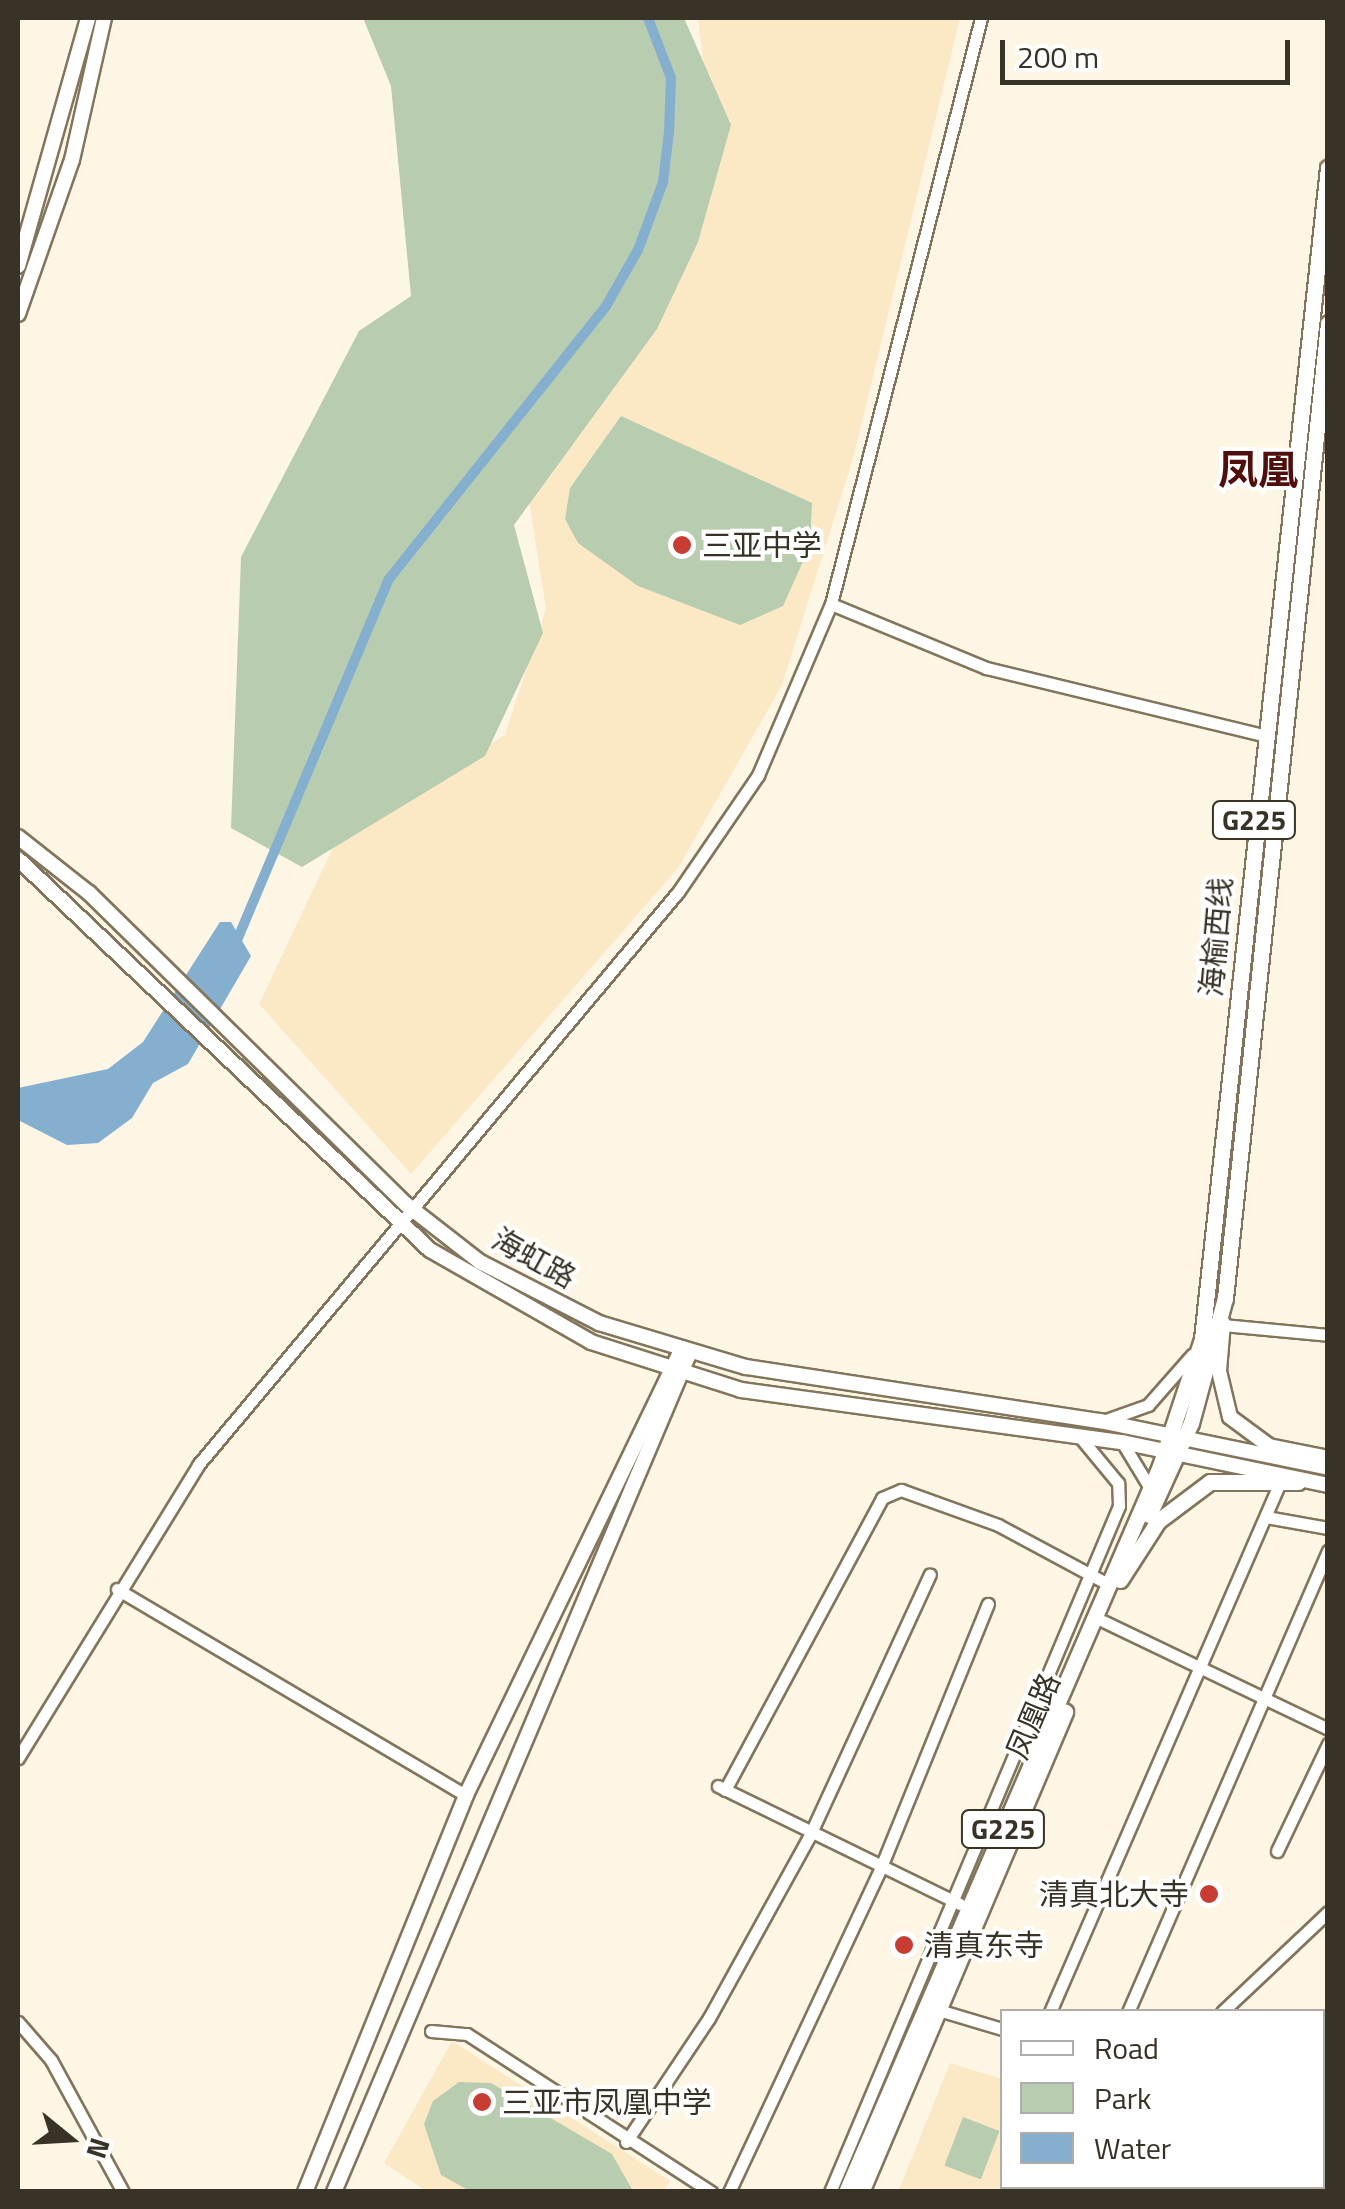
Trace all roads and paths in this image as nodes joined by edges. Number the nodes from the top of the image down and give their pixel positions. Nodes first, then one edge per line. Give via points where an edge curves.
1 (88, 18) edge
2 (104, 18) edge
3 (981, 18) edge
4 (1328, 168) edge
5 (18, 266) edge
6 (18, 314) edge
7 (1328, 323) edge
8 (831, 604) junction
9 (1262, 735) junction
10 (18, 837) edge
11 (18, 859) edge
12 (407, 1205) junction
13 (398, 1220) junction
14 (1225, 1298) junction
15 (1222, 1326) junction
16 (1328, 1335) edge
17 (1202, 1339) junction
18 (685, 1353) junction
19 (678, 1375) junction
20 (1100, 1420) junction
21 (1178, 1435) junction
22 (1080, 1437) junction
23 (1122, 1442) junction
24 (1167, 1457) junction
25 (1328, 1458) edge
26 (1328, 1468) edge
27 (1290, 1481) junction
28 (1328, 1485) edge
29 (1150, 1488) junction
30 (1266, 1517) junction
31 (1328, 1528) edge
32 (1328, 1552) edge
33 (930, 1574) dead end
34 (1088, 1578) junction
35 (1115, 1581) junction
36 (117, 1588) junction
37 (988, 1604) dead end
38 (1103, 1621) junction
39 (1207, 1663) junction
40 (1266, 1694) junction
41 (1328, 1728) edge
42 (1328, 1744) edge
43 (18, 1758) edge
44 (466, 1796) junction
45 (809, 1836) junction
46 (1277, 1851) dead end
47 (880, 1867) junction
48 (961, 1904) junction
49 (1328, 1912) edge
50 (933, 2008) junction
51 (1051, 2009) edge
52 (1129, 2009) edge
53 (1225, 2009) edge
54 (18, 2022) edge
55 (1000, 2028) edge
56 (431, 2031) dead end
57 (626, 2142) junction
58 (123, 2192) edge
59 (305, 2192) edge
60 (334, 2192) edge
61 (711, 2192) edge
62 (729, 2192) edge
63 (830, 2192) edge
64 (846, 2192) edge
65 (862, 2192) edge

1 - 5 main road
2 - 6 main road via 72,160
3 - 8 street
4 - 9 highway, 海榆西线 / G225
7 - 14 highway, 海榆西线 / G225
8 - 9 street via 986,668
8 - 12 street via 758,775 690,875
9 - 17 highway, 海榆西线 / G225
10 - 12 main road, 海虹路 via 219,1020
11 - 13 main road, 海虹路
12 - 13 street
12 - 18 main road, 海虹路 via 519,1285
13 - 19 main road, 海虹路 via 514,1305
13 - 36 street via 198,1465
14 - 15 main road
14 - 21 highway, 海榆西线 / G225
15 - 16 street
15 - 25 main road via 1219,1371 1230,1417 1269,1446
17 - 20 street via 1148,1405
17 - 21 highway, 海榆西线 / G225
18 - 19 main road
18 - 20 main road, 海虹路
19 - 22 main road, 海虹路
19 - 44 main road
19 - 60 main road via 397,2026
20 - 21 main road, 海虹路
21 - 24 highway, 海榆西线 / G225
21 - 26 main road
22 - 23 main road, 海虹路
22 - 34 street via 1122,1493
23 - 24 main road, 海虹路
23 - 29 street
24 - 27 main road, 凤凰路
24 - 29 highway, 凤凰路 / G225
24 - 35 highway, 海榆西线 / G225
27 - 28 main road, 凤凰路
27 - 30 street
27 - 35 highway, 凤凰路 / G225 via 1234,1476 1178,1500
29 - 35 highway, 凤凰路 / G225
30 - 31 street
30 - 39 street
32 - 40 street
33 - 45 street
34 - 35 street
34 - 45 street via 998,1526 901,1490 882,1498 722,1788
34 - 48 street
35 - 38 highway, 凤凰路 / G225
35 - 48 highway, 凤凰路 / G225
36 - 43 street
36 - 44 street
37 - 47 street
38 - 39 street
38 - 50 highway, 凤凰路 / G225
39 - 40 street
39 - 51 street
40 - 41 street
40 - 52 street
42 - 46 street
44 - 59 main road
45 - 47 street
45 - 57 street via 709,2018
47 - 48 street
47 - 62 street
48 - 50 highway, 凤凰路 / G225
48 - 63 street
49 - 53 street
50 - 55 street
50 - 64 highway, 凤凰路 / G225
50 - 65 highway, 凤凰路 / G225
54 - 58 street via 50,2060
56 - 57 street via 467,2034
57 - 61 street

